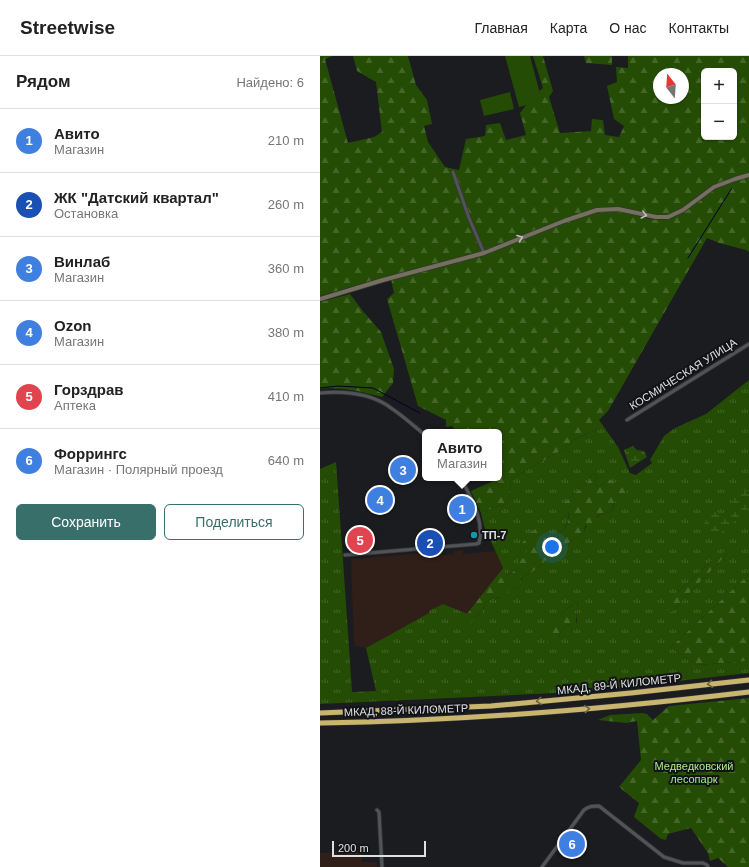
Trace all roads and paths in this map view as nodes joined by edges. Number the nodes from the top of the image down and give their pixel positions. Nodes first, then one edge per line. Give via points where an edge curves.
1 (453, 172) dead end
2 (749, 175) edge
3 (484, 252) junction
4 (320, 299) edge
5 (749, 344) edge
6 (320, 393) edge
7 (627, 420) dead end
8 (422, 433) edge
9 (462, 481) edge
10 (345, 555) dead end
11 (749, 680) edge
12 (749, 692) edge
13 (490, 706) joint
14 (320, 713) edge
15 (492, 717) joint
16 (320, 723) edge
17 (377, 810) dead end
18 (382, 867) edge
19 (542, 867) edge
20 (708, 867) edge

1 - 3 street
3 -> 2 street via 597,210 618,209 668,217 683,210 714,188
3 - 4 street
5 - 7 street, КОСМИЧЕСКАЯ УЛИЦА
6 - 8 street via 346,392 379,401
9 - 10 street via 477,512 479,543
11 -> 13 highway, МКАД, 89-Й КИЛОМЕТР
15 -> 12 highway, МКАД, 89-Й КИЛОМЕТР
13 - 14 highway, МКАД, 88-Й КИЛОМЕТР
15 - 16 highway, МКАД, 88-Й КИЛОМЕТР
17 - 18 street
19 - 20 street via 584,810 590,806 599,806 664,857 683,863 703,863

